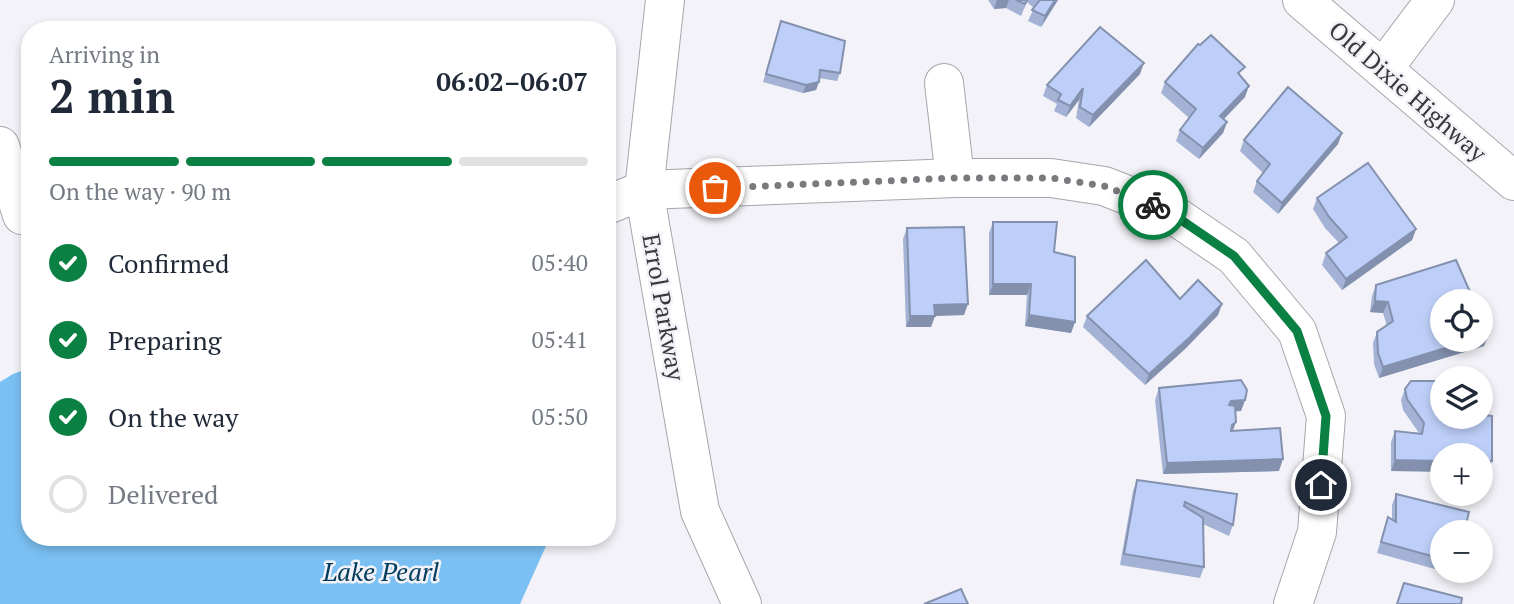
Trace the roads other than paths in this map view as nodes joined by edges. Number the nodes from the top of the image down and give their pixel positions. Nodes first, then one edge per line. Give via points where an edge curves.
1 (665, 0) edge
2 (1303, 0) edge
3 (1435, 0) edge
4 (1383, 69) junction
5 (944, 83) dead end
6 (8, 155) edge
7 (616, 178) edge
8 (955, 178) junction
9 (1514, 181) edge
10 (644, 190) junction
11 (616, 201) edge
12 (17, 219) edge
13 (743, 604) edge
14 (1293, 604) edge

1 - 10 street, Errol Parkway
2 - 4 street, Old Dixie Highway
3 - 4 street
4 - 9 street, Old Dixie Highway
5 - 8 street
6 - 12 street
7 - 10 street
8 - 10 street
8 - 14 street via 1051,178 1104,186 1168,211 1234,256 1297,331 1326,416 1317,532
10 - 11 street
10 - 13 street, Errol Parkway via 700,511

